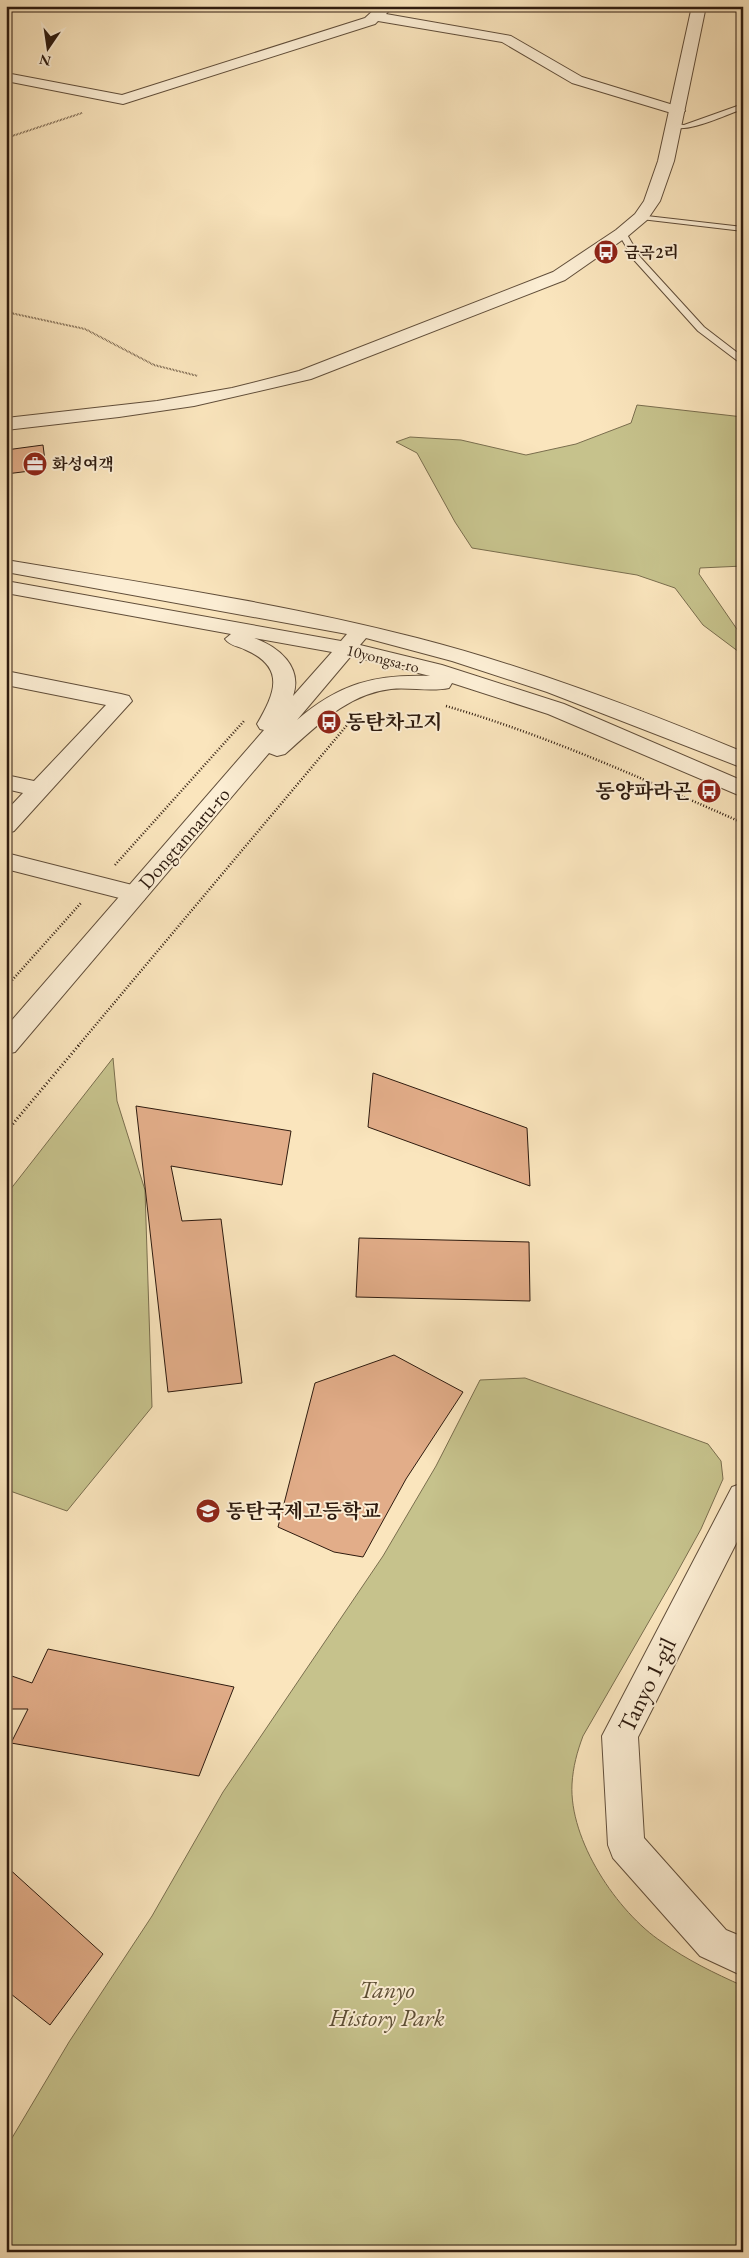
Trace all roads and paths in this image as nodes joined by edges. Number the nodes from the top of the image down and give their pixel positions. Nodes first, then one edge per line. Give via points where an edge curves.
1 (699, 6) edge
2 (381, 11) edge
3 (6, 77) edge
4 (123, 100) junction
5 (743, 106) edge
6 (676, 119) junction
7 (6, 138) edge
8 (641, 218) junction
9 (743, 229) edge
10 (622, 233) junction
11 (6, 312) edge
12 (743, 362) edge
13 (202, 377) dead end
14 (6, 424) edge
15 (6, 566) edge
16 (6, 587) edge
17 (36, 592) junction
18 (361, 630) junction
19 (346, 648) junction
20 (6, 678) edge
21 (502, 691) junction
22 (440, 704) dead end
23 (249, 715) dead end
24 (349, 723) dead end
25 (743, 761) edge
26 (6, 782) edge
27 (40, 790) junction
28 (743, 790) edge
29 (223, 792) junction
30 (743, 823) edge
31 (6, 826) edge
32 (6, 862) edge
33 (98, 884) junction
34 (135, 894) junction
35 (6, 987) edge
36 (6, 1045) edge
37 (6, 1132) edge
38 (743, 1497) edge
39 (743, 1957) edge

1 - 6 street
2 - 4 street via 370,21
2 - 6 street via 506,39 577,80
3 - 4 street
4 - 7 path
5 - 6 lane via 685,127
6 - 8 street via 652,201
8 - 9 lane
8 - 10 street
10 - 12 lane via 637,258 701,330
10 - 14 street via 570,270 543,283 305,375 158,408
11 - 13 path via 85,330 154,365
15 - 18 street, 10yongsa-ro
16 - 17 street, 10yongsa-ro
17 - 19 street, 10yongsa-ro
17 - 29 street via 90,610 218,634 253,644 272,656 282,668 286,680 282,696 241,768
18 - 19 street, Dongtannaru-ro
18 - 25 street, 10yongsa-ro via 511,671 608,705
19 - 21 street, 10yongsa-ro
19 - 29 street, Dongtannaru-ro
20 - 27 street via 121,701
21 - 28 street, 10yongsa-ro via 556,709
21 - 29 street via 466,685 406,682 383,684 351,693 332,704
22 - 30 path via 539,737
23 - 33 path
24 - 37 path
26 - 27 street
27 - 31 street
29 - 34 street, Dongtannaru-ro
32 - 33 street
33 - 34 street
33 - 35 path
34 - 36 street, Dongtannaru-ro
38 - 39 street, Tanyo 1-gil via 620,1736 626,1845 713,1943

